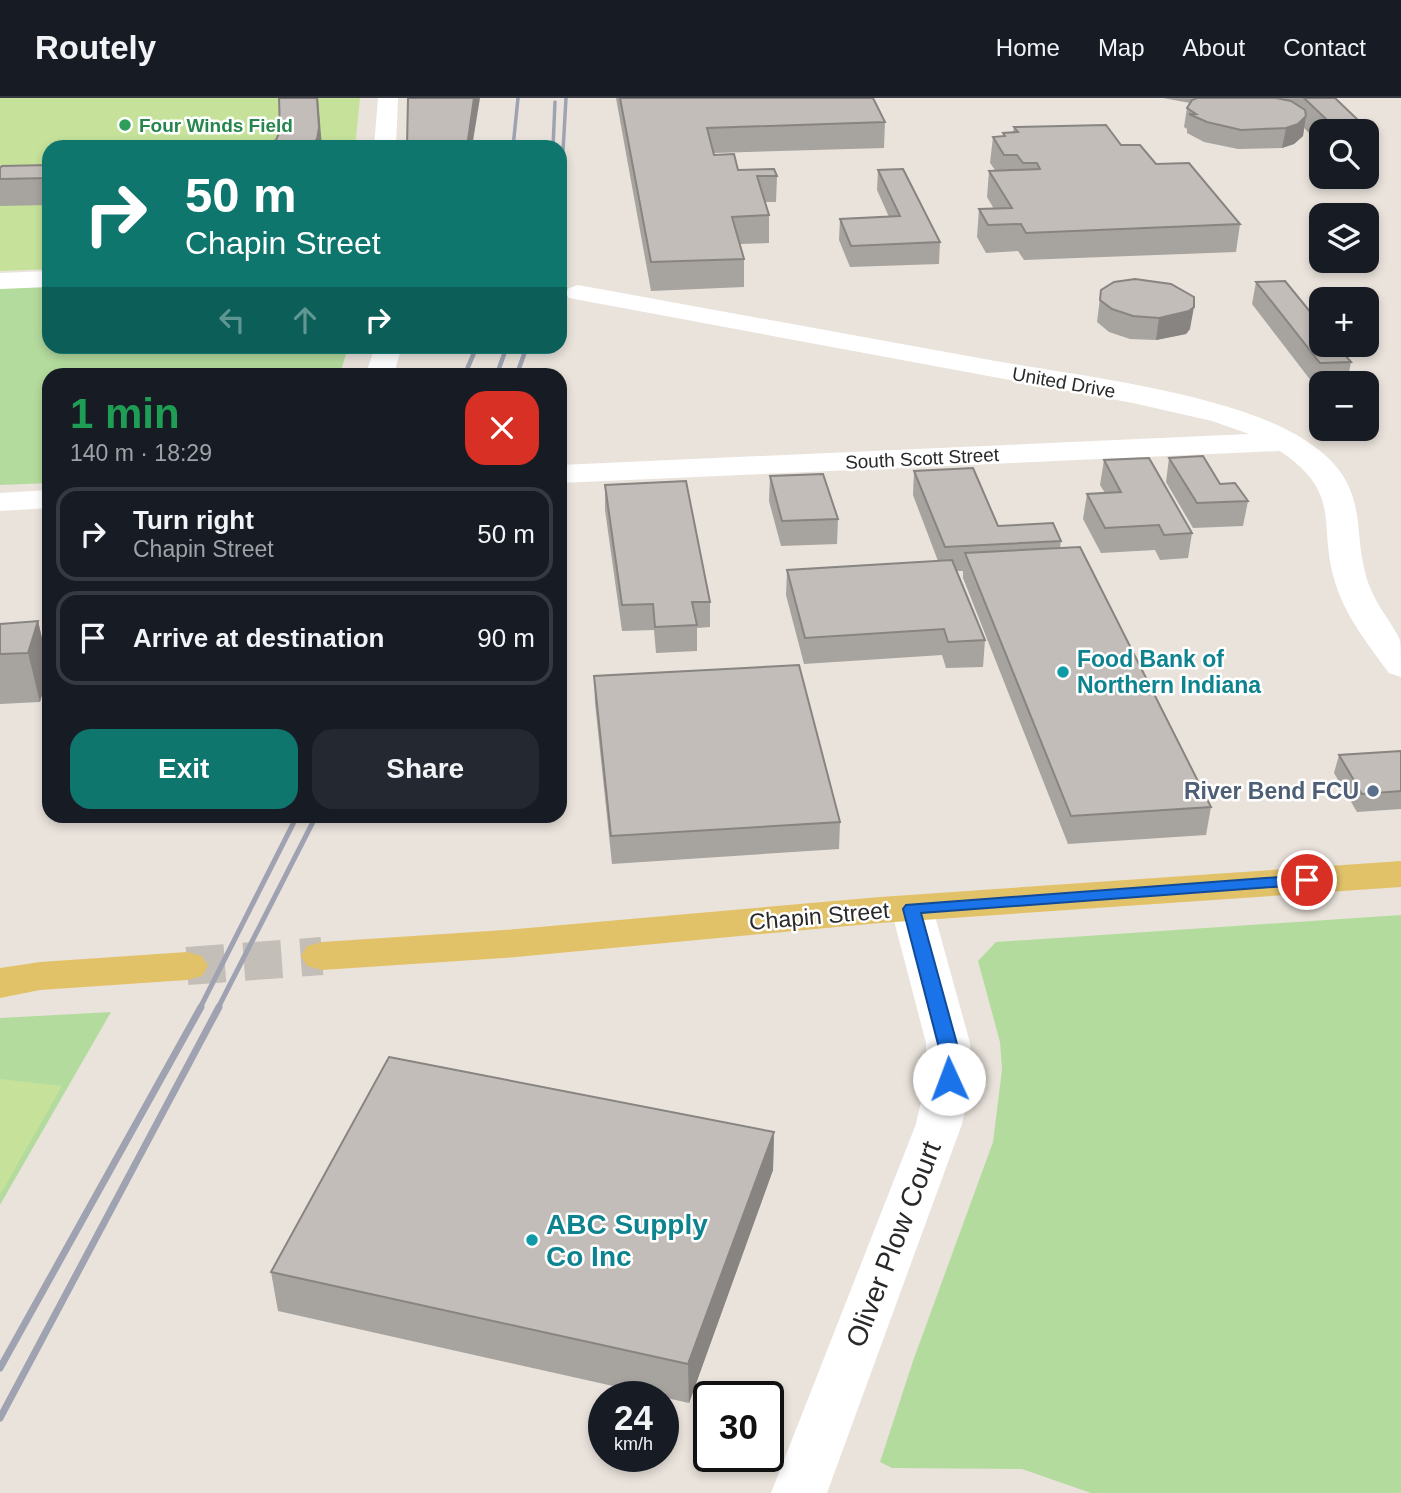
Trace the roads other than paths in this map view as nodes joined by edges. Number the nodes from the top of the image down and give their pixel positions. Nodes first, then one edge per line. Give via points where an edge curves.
1 (388, 98) edge
2 (385, 140) edge
3 (42, 279) edge
4 (0, 281) edge
5 (578, 293) dead end
6 (1284, 442) junction
7 (567, 474) edge
8 (42, 499) edge
9 (0, 502) edge
10 (1401, 667) edge
11 (1401, 874) edge
12 (912, 909) junction
13 (322, 956) tunnel mouth
14 (187, 966) tunnel mouth
15 (13, 977) edge
16 (799, 1493) edge

1 - 2 street
3 - 4 street
5 - 6 street, United Drive via 1133,394 1249,423
6 - 7 street, South Scott Street
6 - 10 street, United Drive via 1308,457 1333,486 1341,505 1352,584 1363,611
8 - 9 street
11 - 12 main road, Chapin Street
12 - 13 main road, Chapin Street
12 - 16 street, Oliver Plow Court via 948,1044 949,1079 939,1124
14 - 15 main road

